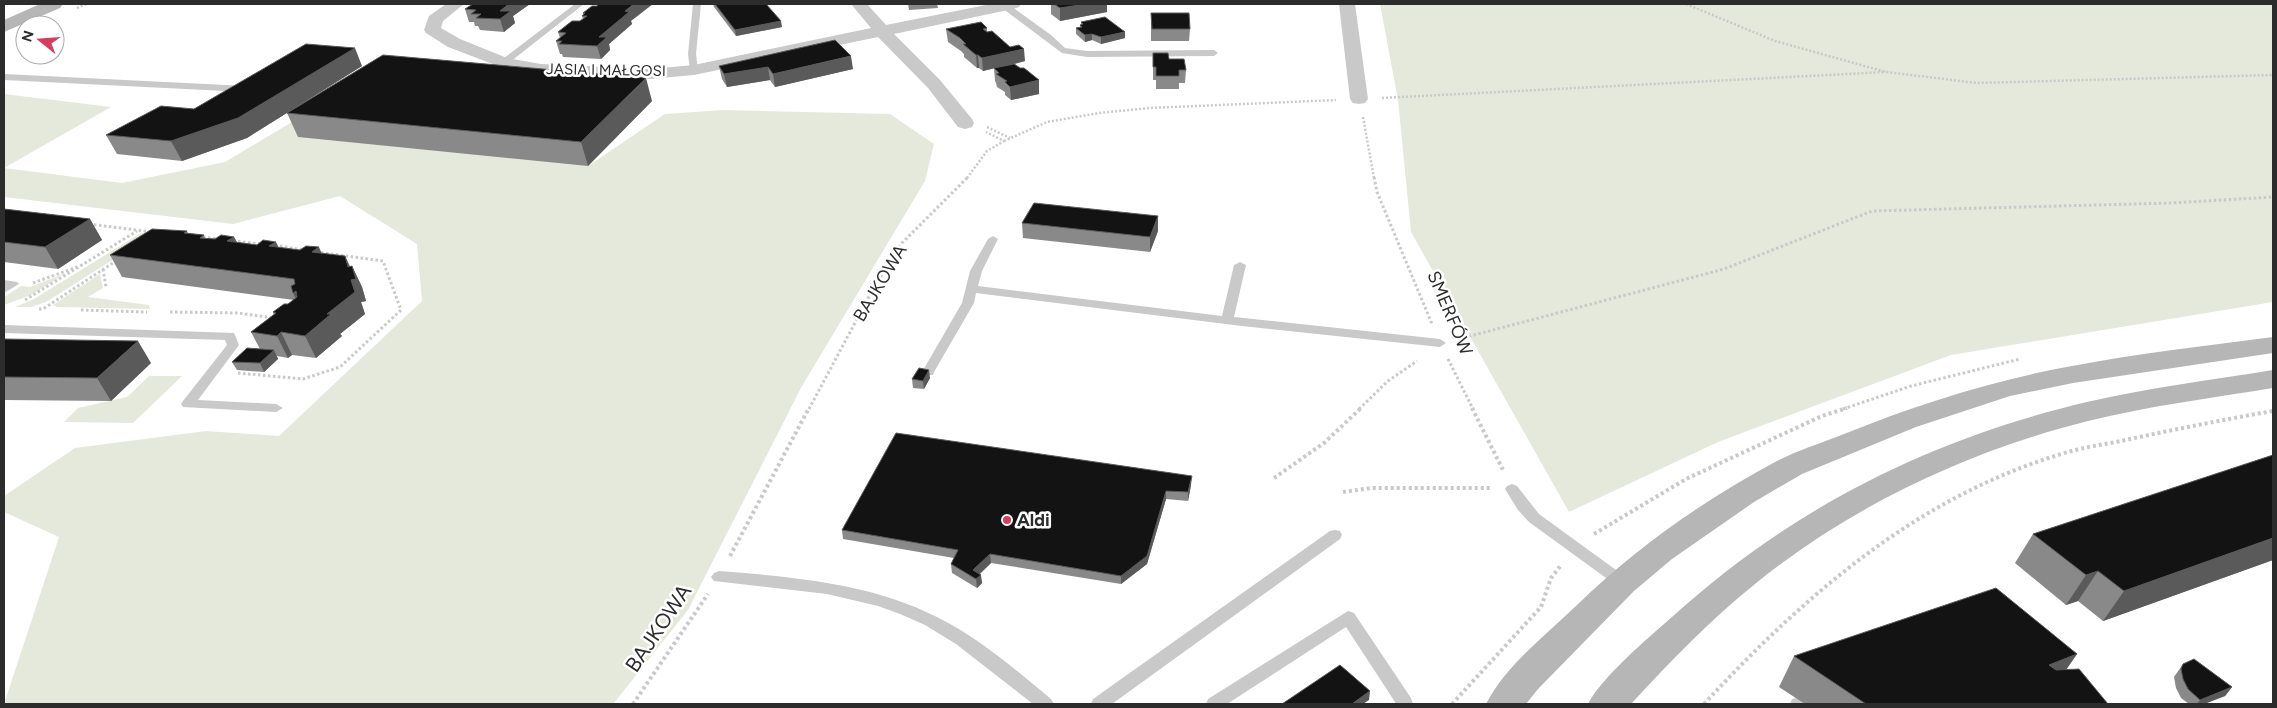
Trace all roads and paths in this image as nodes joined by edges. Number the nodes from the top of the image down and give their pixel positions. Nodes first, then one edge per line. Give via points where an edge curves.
1 (18, 4) edge
2 (54, 4) edge
3 (456, 4) edge
4 (580, 4) edge
5 (698, 4) edge
6 (859, 4) edge
7 (1347, 4) edge
8 (1686, 4) edge
9 (1009, 5) edge
10 (4, 10) edge
11 (4, 27) edge
12 (881, 30) junction
13 (1214, 54) dead end
14 (503, 63) junction
15 (694, 70) junction
16 (1886, 72) junction
17 (2273, 75) edge
18 (4, 77) edge
19 (246, 89) edge
20 (1359, 99) junction
21 (965, 123) joint
22 (1004, 141) junction
23 (2273, 197) edge
24 (80, 223) edge
25 (138, 230) junction
26 (156, 232) edge
27 (193, 236) edge
28 (221, 239) edge
29 (993, 239) dead end
30 (230, 240) edge
31 (306, 250) edge
32 (316, 251) edge
33 (118, 260) edge
34 (86, 264) junction
35 (1240, 265) dead end
36 (103, 269) junction
37 (7, 286) edge
38 (106, 287) dead end
39 (972, 289) junction
40 (22, 301) dead end
41 (35, 309) dead end
42 (42, 309) junction
43 (52, 309) dead end
44 (71, 310) dead end
45 (147, 312) dead end
46 (170, 312) dead end
47 (277, 318) edge
48 (1227, 320) junction
49 (5, 331) edge
50 (1440, 344) junction
51 (2273, 345) edge
52 (239, 366) edge
53 (928, 372) edge
54 (2273, 379) edge
55 (276, 408) dead end
56 (2273, 411) edge
57 (1274, 478) dead end
58 (1512, 488) junction
59 (1343, 492) dead end
60 (1334, 535) dead end
61 (1576, 547) junction
62 (719, 577) junction
63 (1622, 582) junction
64 (633, 704) edge
65 (1045, 704) edge
66 (1099, 704) edge
67 (1214, 704) edge
68 (1403, 704) edge
69 (1452, 704) edge
70 (1505, 704) edge
71 (1607, 704) edge
72 (1704, 704) edge

1 - 10 main road
2 - 11 main road
3 - 14 street, JASIA I MAŁGOSI via 435,19 432,30 454,43
4 - 14 lane
5 - 15 lane via 692,54
6 - 12 street
7 - 20 street
8 - 16 path via 1775,41
9 - 12 street, JASIA I MAŁGOSI
9 - 13 lane via 1062,50 1087,54
12 - 15 street, JASIA I MAŁGOSI
12 - 21 street via 934,84
14 - 15 street, JASIA I MAŁGOSI via 541,69 615,73
16 - 17 path via 1977,83
16 - 20 path, BAJKOWA
18 - 19 lane
20 - 22 path, BAJKOWA via 1099,113 1047,122
20 - 50 path, SMERFÓW via 1377,192
21 - 22 path
22 - 62 path, BAJKOWA via 987,151 962,185 897,250
23 - 50 path via 1872,211 1724,269
24 - 25 path
25 - 26 path
25 - 34 path
27 - 28 path
29 - 39 lane via 976,271
30 - 31 path
32 - 52 path via 383,261 401,310 340,367 303,379 232,373
33 - 36 path
34 - 37 path via 35,283
34 - 40 path
35 - 48 lane
36 - 38 path
36 - 42 path
39 - 48 lane
39 - 53 lane via 957,324
41 - 42 path
42 - 43 path
44 - 45 path
46 - 47 path via 238,313
48 - 50 lane
49 - 55 lane via 230,336 233,345 188,404
50 - 57 path via 1388,381 1324,442
50 - 58 path, SMERFÓW
51 - 63 main road via 2073,374 2004,389 1906,420 1799,464 1743,494 1660,550
54 - 71 main road via 2060,418 1980,443 1886,485 1834,512 1764,558 1681,628
56 - 72 path via 2054,456 1966,489 1891,534 1836,574 1737,667
58 - 59 path via 1420,486
58 - 61 lane via 1534,518
60 - 66 lane
61 - 63 lane
61 - 69 path via 1551,578 1541,607
62 - 64 path, BAJKOWA
62 - 65 lane via 810,585 870,597 903,609 964,640
63 - 70 main road via 1525,678
67 - 68 lane via 1348,617

